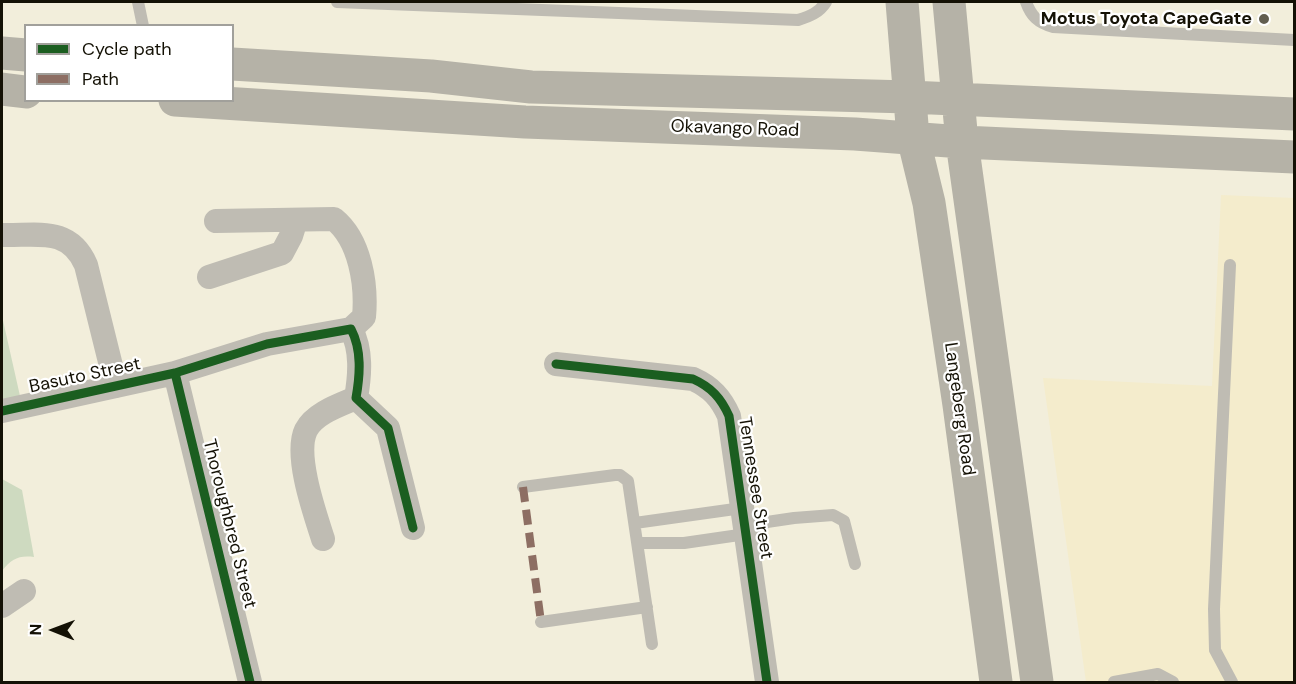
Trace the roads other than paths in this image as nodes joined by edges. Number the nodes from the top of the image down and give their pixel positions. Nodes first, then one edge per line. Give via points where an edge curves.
1 (138, 2) edge
2 (337, 2) edge
3 (826, 2) edge
4 (902, 2) edge
5 (949, 2) edge
6 (1026, 2) edge
7 (143, 24) edge
8 (1294, 40) edge
9 (2, 53) edge
10 (24, 55) edge
11 (234, 64) edge
12 (2, 88) edge
13 (24, 92) edge
14 (909, 97) junction
15 (958, 100) junction
16 (207, 102) edge
17 (1294, 114) edge
18 (913, 137) junction
19 (962, 142) junction
20 (1294, 157) edge
21 (296, 220) junction
22 (216, 221) dead end
23 (2, 235) edge
24 (1230, 265) dead end
25 (209, 277) dead end
26 (351, 329) junction
27 (556, 363) dead end
28 (175, 373) junction
29 (116, 386) junction
30 (356, 398) junction
31 (2, 411) edge
32 (523, 488) dead end
33 (742, 508) junction
34 (635, 523) junction
35 (413, 528) dead end
36 (746, 534) junction
37 (323, 539) dead end
38 (638, 543) junction
39 (855, 564) dead end
40 (24, 591) dead end
41 (2, 606) edge
42 (647, 607) junction
43 (541, 622) dead end
44 (652, 644) dead end
45 (250, 682) edge
46 (766, 682) edge
47 (996, 682) edge
48 (1036, 682) edge
49 (1114, 682) edge
50 (1173, 682) edge
51 (1232, 682) edge

1 - 7 lane
2 - 3 lane via 798,20 811,16
4 - 14 main road, Langeberg Road
5 - 15 main road
6 - 8 lane via 1036,20 1053,27
9 - 10 main road
11 - 14 main road, Okavango Road via 431,76 531,87
12 - 13 main road
14 - 15 main road, Okavango Road
14 - 18 main road, Langeberg Road
15 - 17 main road, Okavango Road
15 - 19 main road
16 - 18 main road, Okavango Road via 525,122
18 - 19 main road, Okavango Road
18 - 47 main road, Langeberg Road via 929,203
19 - 20 main road, Okavango Road
19 - 48 main road
21 - 22 street
21 - 25 street via 282,254
21 - 26 street via 334,219 349,234 365,282 364,317
23 - 29 street via 55,236 67,239 81,253
24 - 51 lane via 1214,642
26 - 28 street, Basuto Street via 267,344
26 - 30 street via 360,376
27 - 33 street, Tennessee Street via 693,379 709,388 729,416
28 - 29 street, Basuto Street
28 - 45 street, Thoroughbred Street
29 - 31 street, Basuto Street
30 - 35 street via 388,428
30 - 37 street via 321,414 306,430 306,480
32 - 34 lane via 620,475 630,485
33 - 34 lane
33 - 36 street, Tennessee Street
34 - 38 lane
36 - 38 lane via 684,543
36 - 39 lane via 767,522 833,514 844,521
36 - 46 street, Tennessee Street
38 - 42 lane
40 - 41 street
42 - 43 lane
42 - 44 lane
49 - 50 lane via 1158,674

